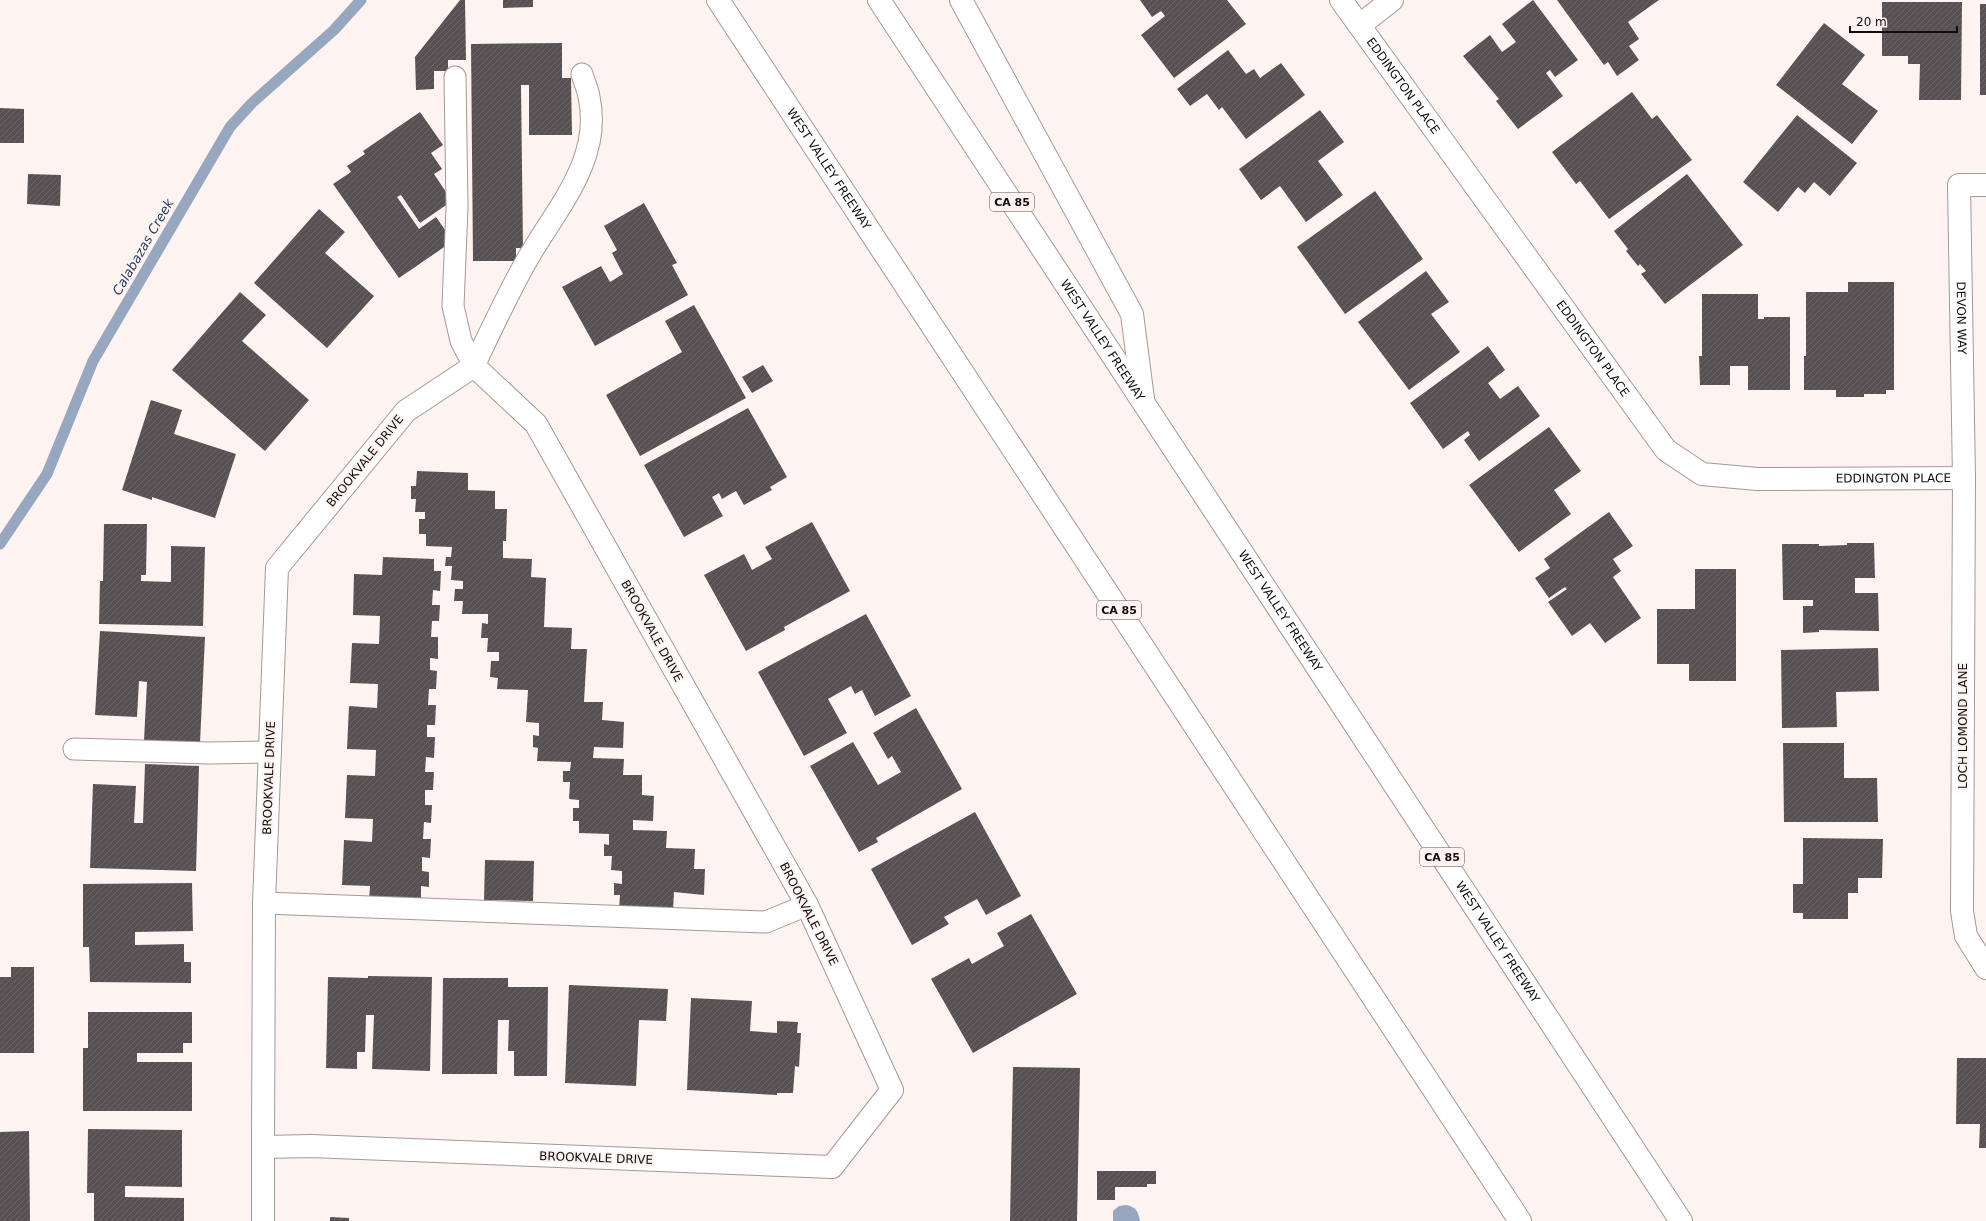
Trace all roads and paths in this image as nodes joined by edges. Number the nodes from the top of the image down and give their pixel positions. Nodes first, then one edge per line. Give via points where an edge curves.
1 (718, 0) edge
2 (879, 0) edge
3 (961, 0) edge
4 (1341, 0) edge
5 (1392, 0) edge
6 (1360, 25) junction
7 (582, 74) dead end
8 (455, 77) dead end
9 (1986, 184) edge
10 (474, 366) junction
11 (1144, 404) junction
12 (1964, 478) junction
13 (74, 749) dead end
14 (270, 752) junction
15 (264, 904) junction
16 (807, 905) junction
17 (1986, 968) edge
18 (263, 1147) junction
19 (263, 1221) edge
20 (1520, 1221) edge
21 (1681, 1221) edge

1 - 20 main road, WEST VALLEY FREEWAY / CA 85
2 - 11 main road, WEST VALLEY FREEWAY / CA 85
3 - 11 main road via 1132,314
4 - 6 main road, EDDINGTON PLACE
5 - 6 main road
6 - 12 main road, EDDINGTON PLACE via 1666,450 1702,474 1757,479
7 - 10 lane via 590,98 591,128 583,164 507,294
8 - 10 lane via 457,208 453,306 461,341
9 - 12 main road, DEVON WAY via 1959,185
10 - 14 main road, BROOKVALE DRIVE via 406,411 277,568
10 - 16 main road, BROOKVALE DRIVE via 536,424
11 - 21 main road, WEST VALLEY FREEWAY / CA 85
12 - 17 main road, LOCH LOMOND LANE via 1962,911 1966,936
13 - 14 lane
14 - 15 main road, BROOKVALE DRIVE
15 - 16 lane via 766,922
15 - 18 main road, BROOKVALE DRIVE
16 - 18 main road, BROOKVALE DRIVE via 892,1090 832,1167 311,1146
18 - 19 main road, BROOKVALE DRIVE

